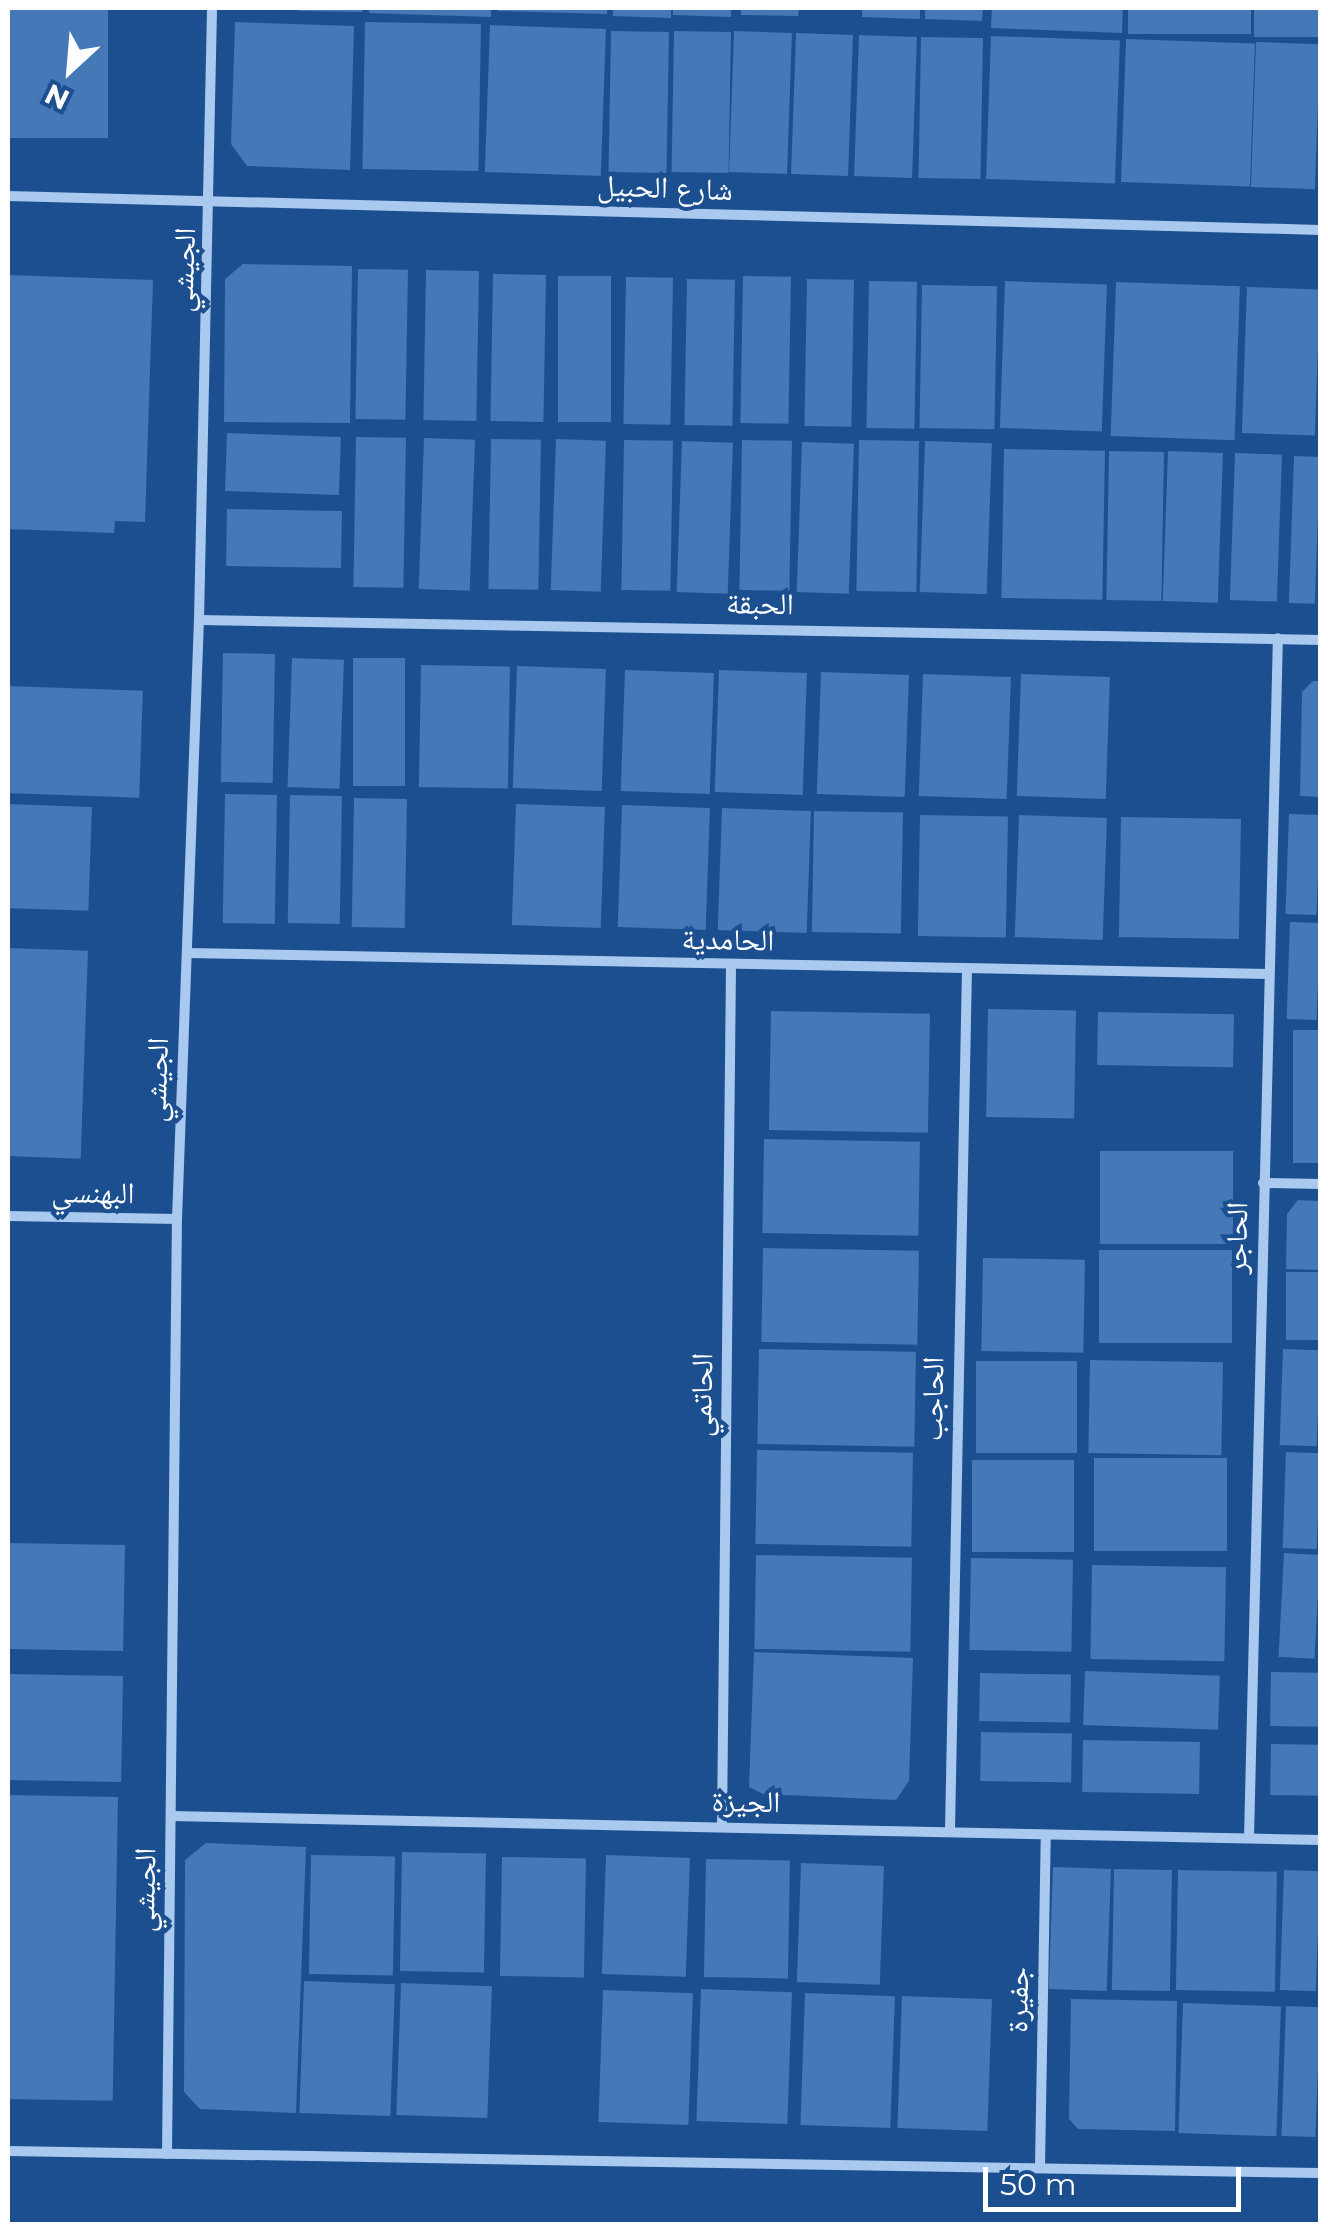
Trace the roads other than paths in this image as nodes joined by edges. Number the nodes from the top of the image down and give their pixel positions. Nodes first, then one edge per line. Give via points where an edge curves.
1 (212, 8) edge
2 (8, 196) edge
3 (211, 201) junction
4 (1320, 230) edge
5 (199, 620) junction
6 (1278, 638) junction
7 (1320, 640) edge
8 (186, 953) junction
9 (731, 965) junction
10 (966, 970) junction
11 (1269, 974) junction
12 (1263, 1183) junction
13 (1320, 1184) edge
14 (8, 1216) edge
15 (177, 1219) junction
16 (171, 1816) junction
17 (722, 1826) junction
18 (950, 1830) junction
19 (1046, 1835) junction
20 (1250, 1838) junction
21 (1320, 1840) edge
22 (8, 2150) edge
23 (167, 2154) junction
24 (1040, 2166) junction
25 (1320, 2173) edge

1 - 3 street, الجيشي
2 - 3 street, شارع الحبيل
3 - 4 street, شارع الحبيل
3 - 5 street, الجيشي
5 - 6 street, الحبقة
5 - 8 street, الجيشي
6 - 7 street, الحبقة
6 - 11 street, الحاجر
8 - 9 street, الحامدية
8 - 15 street, الجيشي
9 - 10 street, الحامدية
9 - 17 street, الحاتمي
10 - 11 street, الحامدية
10 - 18 street, الحاجب
11 - 12 street, الحاجر
12 - 13 street
12 - 20 street, الحاجر
14 - 15 street, البهنسي
15 - 16 street, الجيشي
16 - 17 street, الجيزة
16 - 23 street, الجيشي
17 - 18 street, الجيزة
18 - 19 street, الجيزة
19 - 20 street, الجيزة
19 - 24 street, جفيرة
20 - 21 street, الجيزة
22 - 23 street
23 - 24 street
24 - 25 street

